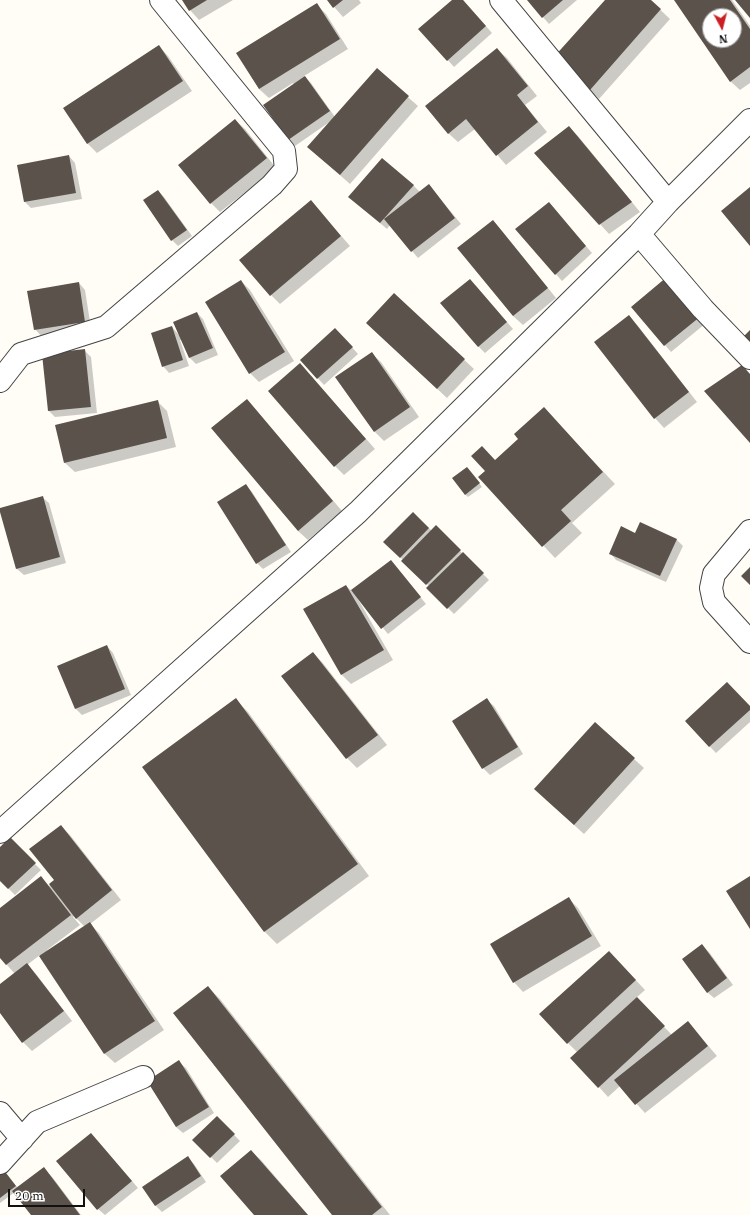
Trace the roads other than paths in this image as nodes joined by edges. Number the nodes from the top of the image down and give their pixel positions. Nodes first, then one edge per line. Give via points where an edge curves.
1 (161, 0) edge
2 (501, 0) edge
3 (750, 120) edge
4 (668, 202) junction
5 (639, 234) junction
6 (750, 358) edge
7 (0, 381) edge
8 (750, 531) edge
9 (750, 642) edge
10 (0, 832) edge
11 (143, 1077) dead end
12 (0, 1113) edge
13 (22, 1139) junction
14 (0, 1163) edge

1 - 7 street via 284,151 286,169 272,185 106,327 21,354
2 - 4 street
3 - 4 street
4 - 5 street
5 - 6 street via 703,309
5 - 10 street via 358,512
8 - 9 street via 714,574 711,588 714,602
11 - 13 street via 37,1122
12 - 13 street
13 - 14 street

